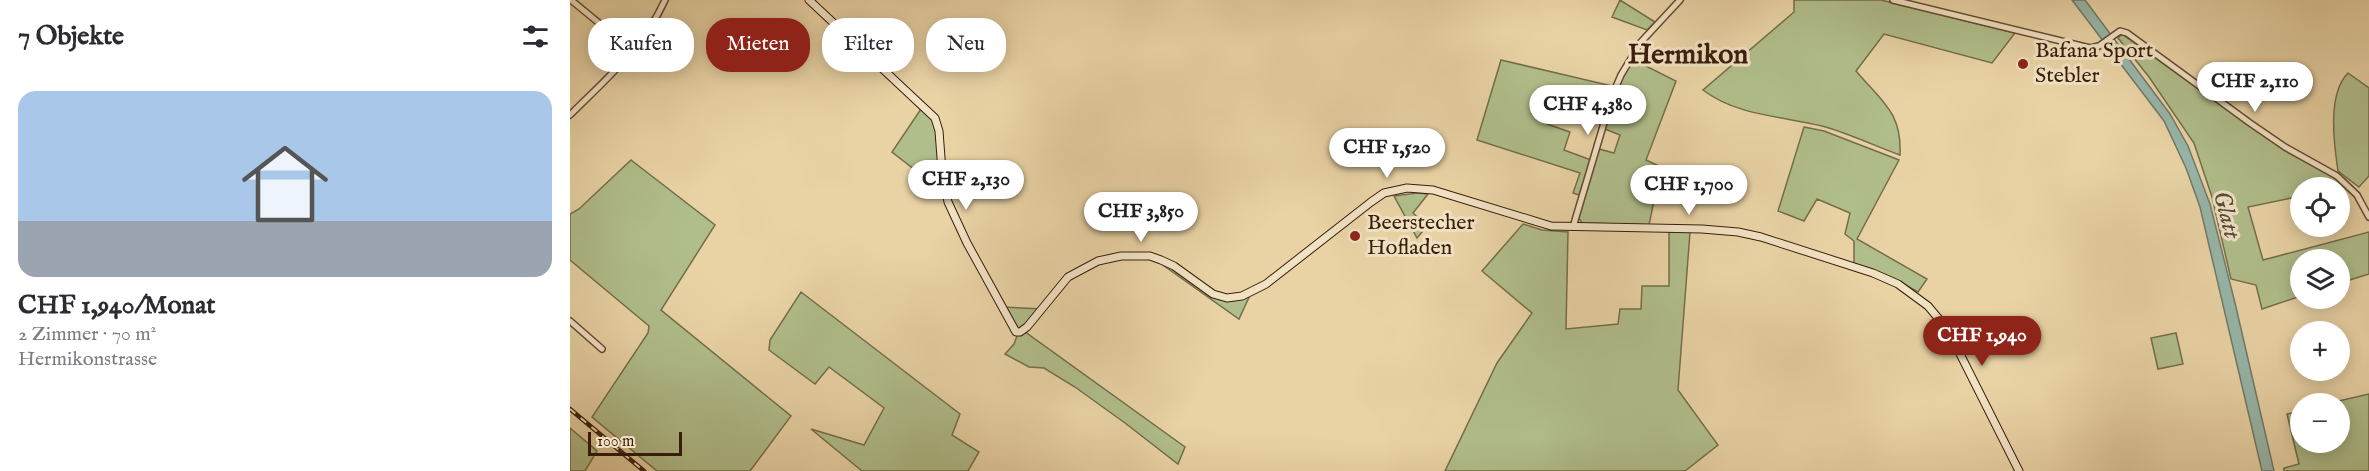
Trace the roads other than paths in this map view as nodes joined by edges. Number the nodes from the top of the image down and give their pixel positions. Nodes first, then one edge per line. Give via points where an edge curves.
1 (571, 0) edge
2 (665, 0) edge
3 (809, 0) edge
4 (1680, 0) edge
5 (1893, 0) edge
6 (593, 18) edge
7 (655, 18) edge
8 (615, 72) edge
9 (570, 115) edge
10 (2369, 217) edge
11 (1573, 227) junction
12 (570, 321) edge
13 (602, 349) dead end
14 (2019, 471) edge

1 - 6 street
2 - 7 street
3 - 11 street via 923,106 938,125 944,183 952,211 1018,332 1027,327 1068,278 1098,261 1121,256 1150,256 1174,266 1213,294 1227,298 1242,296 1266,284 1371,202 1401,189 1433,190 1545,225
4 - 11 street via 1641,42 1621,75
5 - 10 street via 2087,47 2097,47 2120,32 2127,33 2285,147 2337,176 2357,195
8 - 9 street
11 - 14 street via 1738,232 1898,284 1928,306 1948,330
12 - 13 street

